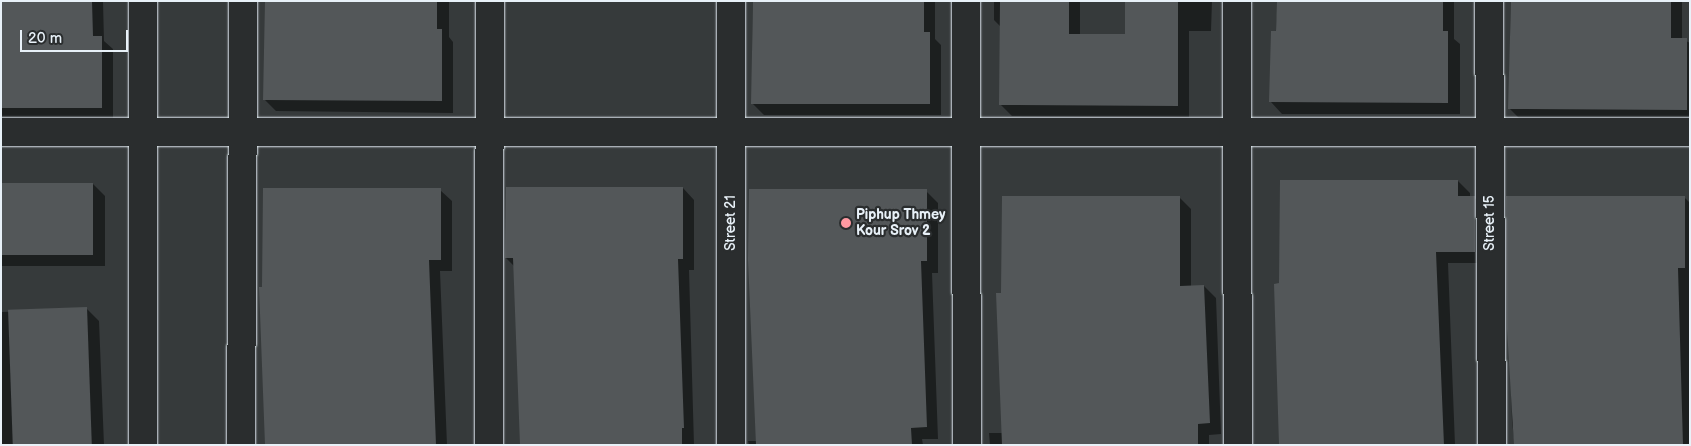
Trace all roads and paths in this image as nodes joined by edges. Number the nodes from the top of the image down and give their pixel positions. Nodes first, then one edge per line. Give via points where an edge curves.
1 (144, 1) edge
2 (242, 1) edge
3 (490, 1) edge
4 (730, 1) edge
5 (966, 1) edge
6 (1237, 1) edge
7 (1489, 1) edge
8 (1, 132) edge
9 (143, 132) junction
10 (241, 132) junction
11 (490, 132) junction
12 (730, 132) junction
13 (966, 132) junction
14 (1238, 132) junction
15 (1490, 132) junction
16 (1690, 132) edge
17 (143, 445) edge
18 (241, 445) edge
19 (489, 445) edge
20 (730, 445) edge
21 (967, 445) edge
22 (1238, 445) edge
23 (1492, 445) edge

1 - 9 street
2 - 10 street
3 - 11 street
4 - 12 street, Street 21
5 - 13 street
6 - 14 street
7 - 15 street, Street 15
8 - 9 street
9 - 10 street
9 - 17 street
10 - 11 street
10 - 18 street
11 - 12 street
11 - 19 street
12 - 13 street
12 - 20 street, Street 21
13 - 14 street
13 - 21 street
14 - 15 street
14 - 22 street
15 - 16 street
15 - 23 street, Street 15

